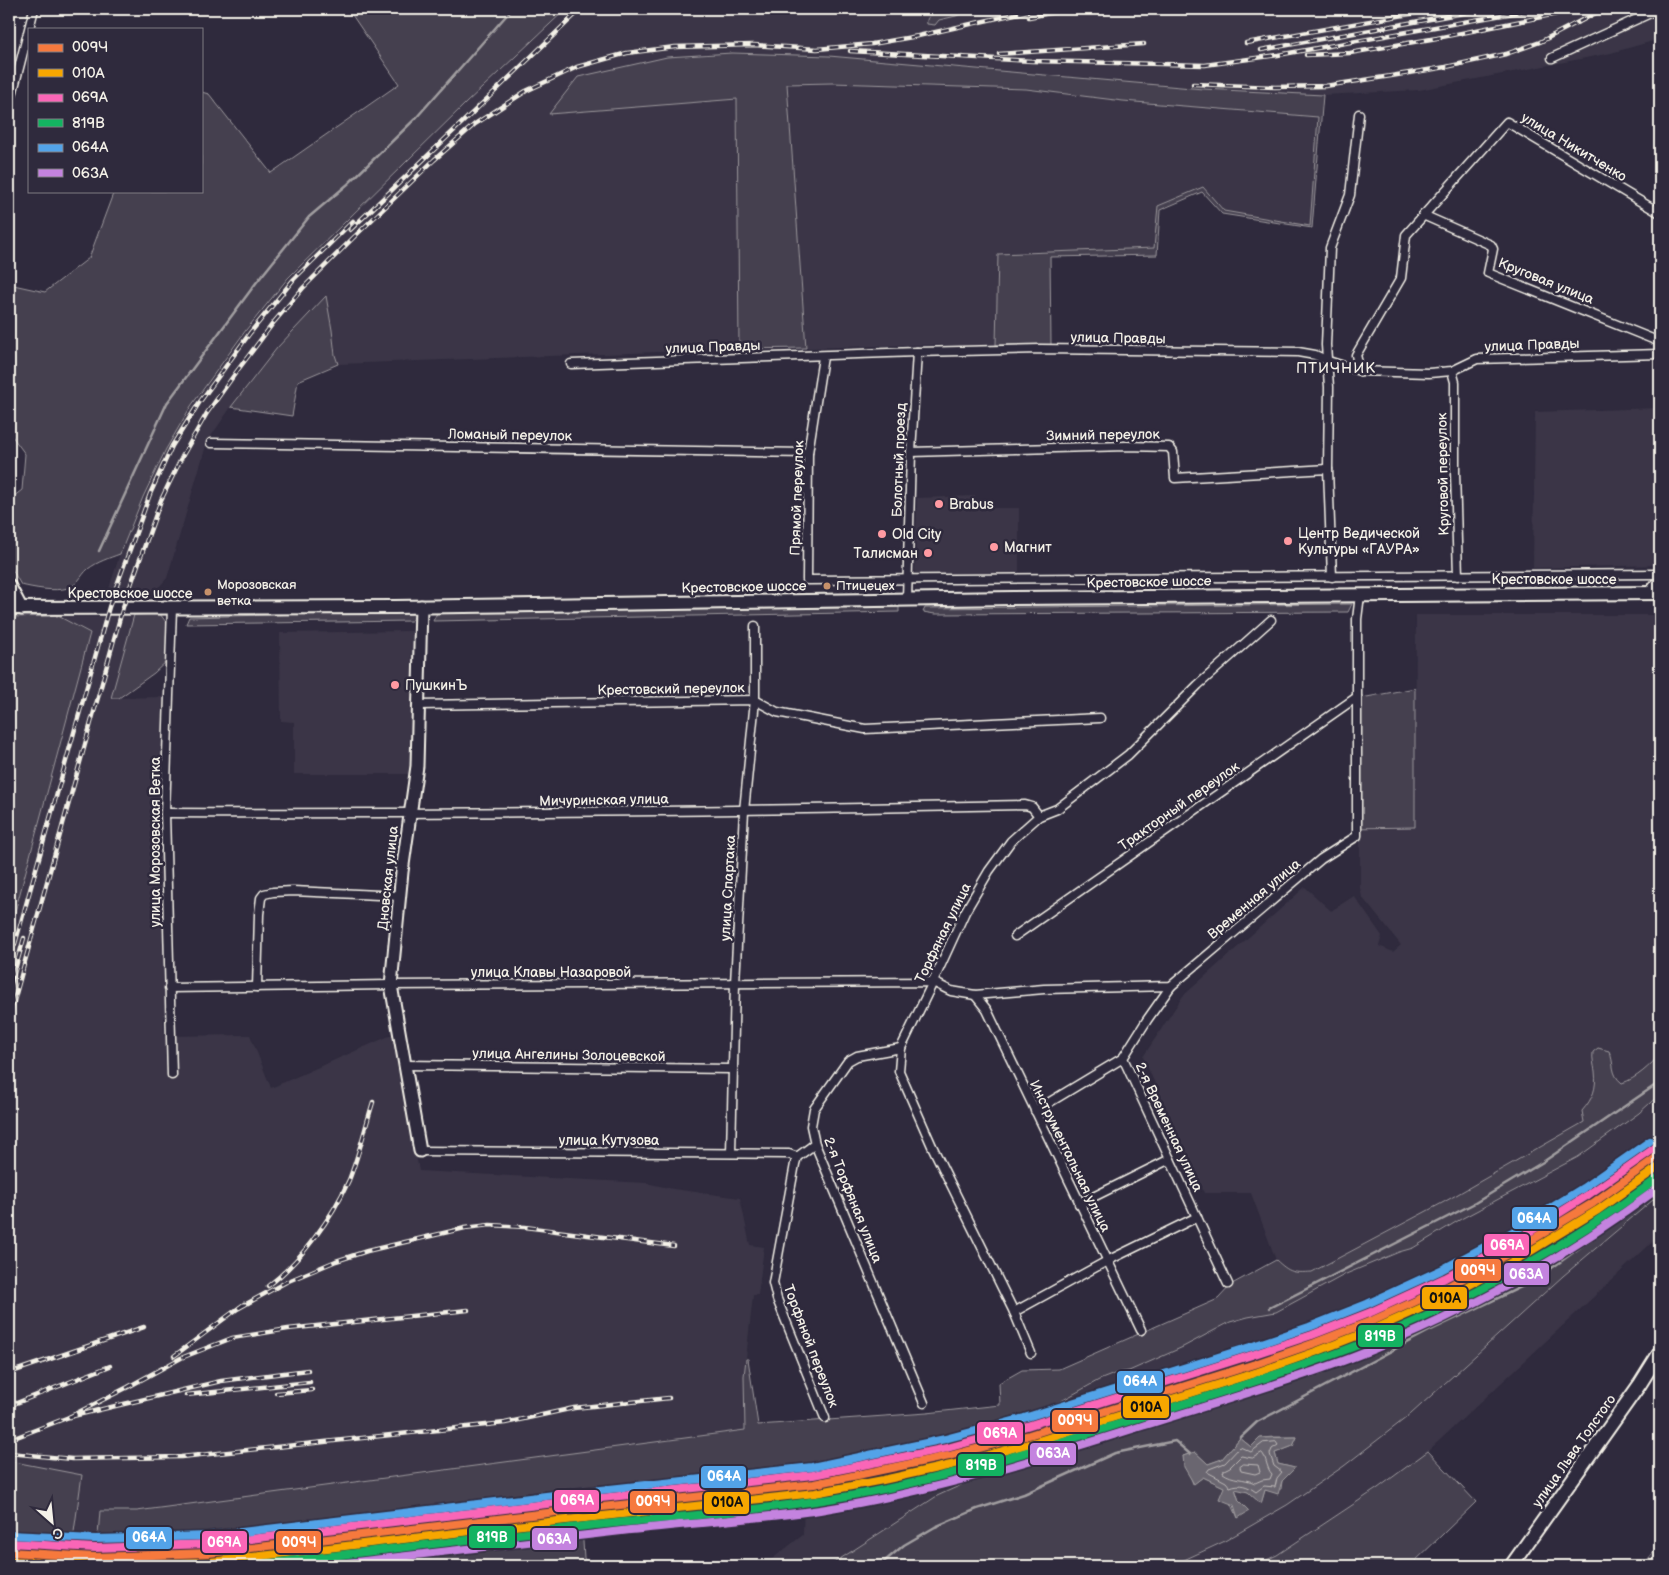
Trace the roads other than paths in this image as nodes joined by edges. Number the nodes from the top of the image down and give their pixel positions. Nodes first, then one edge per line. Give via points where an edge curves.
1 (34, 9) edge
2 (1659, 9) edge
3 (29, 28) edge
4 (28, 33) edge
5 (1552, 58) dead end
6 (9, 107) edge
7 (1359, 114) dead end
8 (1660, 211) edge
9 (1422, 215) junction
10 (1660, 342) edge
11 (917, 352) junction
12 (1660, 354) edge
13 (823, 356) junction
14 (1328, 361) junction
15 (571, 364) dead end
16 (1360, 371) junction
17 (1452, 371) junction
18 (211, 443) dead end
19 (911, 452) junction
20 (808, 453) junction
21 (1328, 469) junction
22 (1660, 574) edge
23 (1458, 576) junction
24 (1332, 577) junction
25 (907, 579) junction
26 (1660, 581) edge
27 (9, 585) edge
28 (1360, 595) junction
29 (1657, 596) edge
30 (907, 600) junction
31 (420, 606) junction
32 (15, 608) edge
33 (172, 608) junction
34 (1271, 620) dead end
35 (755, 626) dead end
36 (1357, 697) junction
37 (755, 700) junction
38 (418, 705) junction
39 (1100, 718) dead end
40 (744, 811) junction
41 (165, 813) junction
42 (410, 814) junction
43 (1039, 816) junction
44 (400, 896) junction
45 (1015, 936) dead end
46 (933, 982) junction
47 (735, 983) junction
48 (391, 985) junction
49 (1171, 986) junction
50 (256, 987) junction
51 (169, 988) junction
52 (975, 995) junction
53 (901, 1048) junction
54 (1123, 1058) junction
55 (405, 1066) junction
56 (732, 1069) junction
57 (172, 1075) dead end
58 (1035, 1111) junction
59 (815, 1144) junction
60 (420, 1151) joint
61 (731, 1153) junction
62 (797, 1157) junction
63 (1170, 1159) junction
64 (1079, 1204) junction
65 (1197, 1217) junction
66 (1107, 1262) junction
67 (1228, 1284) dead end
68 (1014, 1312) junction
69 (1141, 1330) dead end
70 (1660, 1352) edge
71 (1031, 1353) dead end
72 (924, 1403) dead end
73 (825, 1418) dead end
74 (1511, 1566) edge

1 - 3 street
2 - 5 street
4 - 6 street
7 - 14 street via 1350,195 1330,248
8 - 9 street, улица Никитченко via 1507,122
9 - 10 street, Круговая улица via 1491,245 1488,274
9 - 16 street via 1406,235 1401,278 1356,355
11 - 13 street, улица Правды
11 - 14 street, улица Правды via 1040,349 1298,352
11 - 19 street, Болотный проезд
12 - 17 street, улица Правды via 1477,359
13 - 15 street, улица Правды
13 - 20 street, Прямой переулок
14 - 16 street, улица Правды
14 - 21 street
16 - 17 street, улица Правды
17 - 23 street, Круговой переулок via 1455,382
18 - 20 street, Ломаный переулок
19 - 21 street, Зимний переулок via 1169,447 1175,478
19 - 25 street, Болотный проезд
20 - 25 street, Прямой переулок via 807,580
21 - 24 street
22 - 23 street
23 - 24 street
24 - 25 street
25 - 30 street, Болотный проезд
26 - 29 main road
27 - 32 street
28 - 29 main road, Крестовское шоссе
28 - 30 main road, Крестовское шоссе
28 - 36 street, Временная улица
30 - 31 main road, Крестовское шоссе
31 - 33 main road, Крестовское шоссе
31 - 38 street, Дновская улица
32 - 33 main road, Крестовское шоссе
33 - 41 street, улица Морозовская Ветка
34 - 43 street, Торфяная улица via 1198,685 1128,755 1057,809
35 - 37 street, улица Спартака
36 - 45 street, Тракторный переулок
36 - 49 street, Временная улица via 1357,836 1321,859
37 - 38 street, Крестовский переулок
37 - 39 street, Крестовский переулок via 777,712 865,729
37 - 40 street, улица Спартака
38 - 42 street, Дновская улица via 417,766
40 - 42 street, Мичуринская улица
40 - 43 street, Мичуринская улица via 1026,805
40 - 47 street, улица Спартака
41 - 42 street, Мичуринская улица
41 - 51 street, улица Морозовская Ветка
42 - 44 street, Дновская улица
43 - 46 street, Торфяная улица via 1011,841 989,871 965,912
44 - 48 street, Дновская улица
44 - 50 street via 293,891 264,894 259,914
46 - 47 street, улица Клавы Назаровой
46 - 52 street via 951,991
46 - 53 street, Торфяная улица
47 - 48 street, улица Клавы Назаровой
47 - 56 street, улица Спартака
48 - 50 street, улица Клавы Назаровой
48 - 55 street, Дновская улица
49 - 52 street via 1044,989
49 - 54 street, 2-я Временная улица
50 - 51 street, улица Клавы Назаровой
51 - 57 street, улица Морозовская Ветка
52 - 58 street, Инструментальная улица via 987,1010
53 - 59 street, 2-я Торфяная улица via 857,1056 848,1061 814,1109 811,1126
53 - 68 street, Торфяная улица via 899,1071 932,1146
54 - 58 street
54 - 63 street, 2-я Временная улица
55 - 56 street, улица Ангелины Золоцевской
55 - 60 street, Дновская улица
56 - 61 street, улица Спартака
58 - 64 street, Инструментальная улица
59 - 62 street
59 - 72 street, 2-я Торфяная улица
60 - 61 street, улица Кутузова
61 - 62 street, улица Кутузова via 789,1154
62 - 73 street, Торфяной переулок via 773,1283
63 - 64 street
63 - 65 street, 2-я Временная улица
64 - 66 street, Инструментальная улица
65 - 66 street
65 - 67 street, 2-я Временная улица
66 - 68 street
66 - 69 street, Инструментальная улица
68 - 71 street, Торфяная улица
70 - 74 main road, улица Льва Толстого

